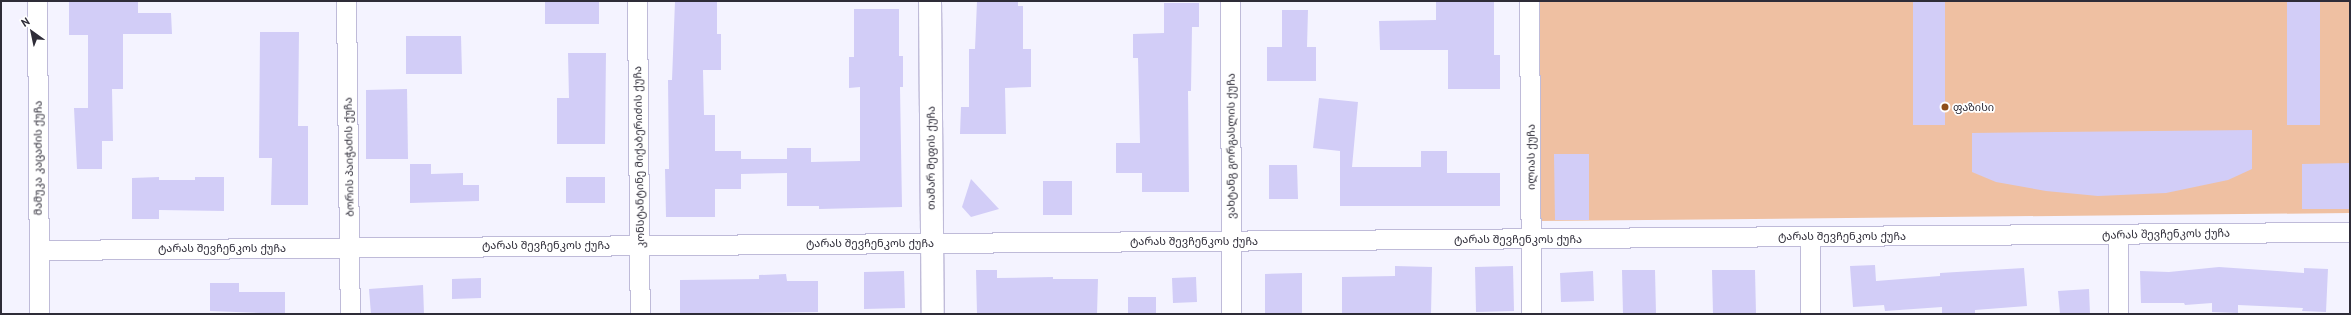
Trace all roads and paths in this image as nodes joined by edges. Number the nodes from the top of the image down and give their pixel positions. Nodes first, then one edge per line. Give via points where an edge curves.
1 (38, 1) edge
2 (346, 1) edge
3 (637, 1) edge
4 (930, 1) edge
5 (1230, 1) edge
6 (1529, 1) edge
7 (2350, 232) edge
8 (2118, 235) junction
9 (1810, 236) junction
10 (1531, 238) junction
11 (1231, 241) junction
12 (932, 242) junction
13 (640, 245) junction
14 (350, 247) junction
15 (39, 250) junction
16 (39, 314) edge
17 (350, 314) edge
18 (640, 314) edge
19 (933, 314) edge
20 (1232, 314) edge
21 (1531, 314) edge
22 (1810, 314) edge
23 (2118, 314) edge

1 - 15 street, მამუკა კაცაძის ქუჩა
2 - 14 street, ბორის პაიჭაძის ქუჩა
3 - 13 street, კონსტანტინე მიქაბერიძის ქუჩა
4 - 12 street, თამარ მეფის ქუჩა
5 - 11 street, ვახტანგ გორგასლის ქუჩა
6 - 10 street, ილიას ქუჩა
7 - 8 street, ტარას შევჩენკოს ქუჩა
8 - 9 street, ტარას შევჩენკოს ქუჩა
8 - 23 street
9 - 10 street, ტარას შევჩენკოს ქუჩა
9 - 22 street
10 - 11 street, ტარას შევჩენკოს ქუჩა
10 - 21 street, ილიას ქუჩა
11 - 12 street, ტარას შევჩენკოს ქუჩა
11 - 20 street, ვახტანგ გორგასლის ქუჩა
12 - 13 street, ტარას შევჩენკოს ქუჩა
12 - 19 street, თამარ მეფის ქუჩა
13 - 14 street, ტარას შევჩენკოს ქუჩა
13 - 18 street, კონსტანტინე მიქაბერიძის ქუჩა
14 - 15 street, ტარას შევჩენკოს ქუჩა
14 - 17 street, ბორის პაიჭაძის ქუჩა
15 - 16 street, მამუკა კაცაძის ქუჩა

